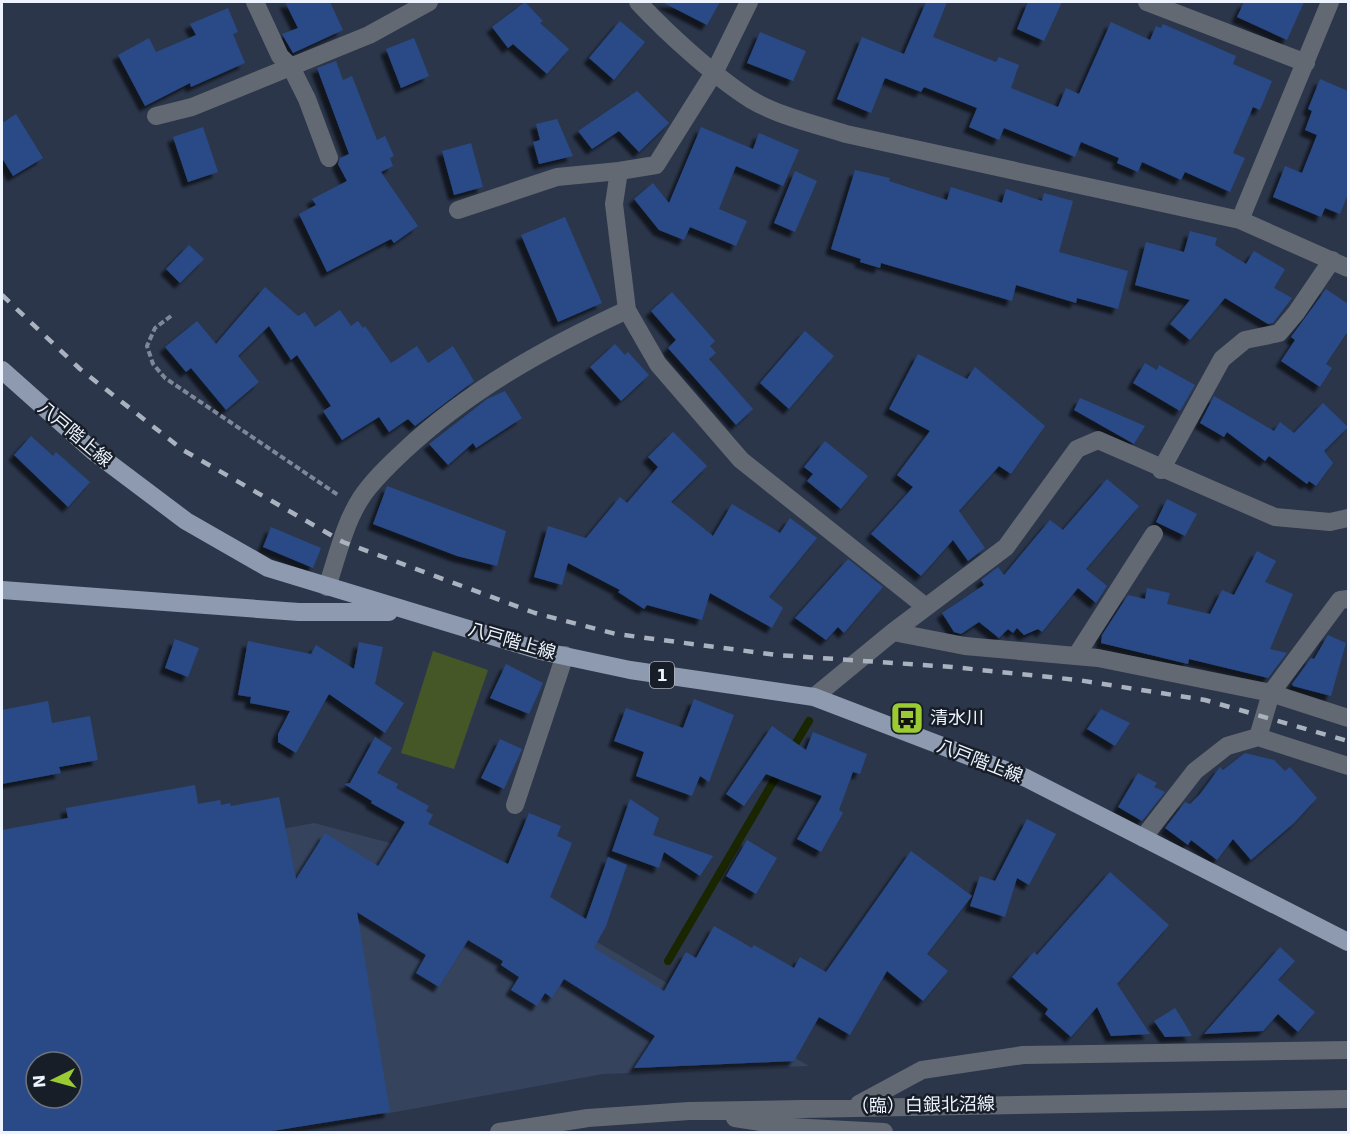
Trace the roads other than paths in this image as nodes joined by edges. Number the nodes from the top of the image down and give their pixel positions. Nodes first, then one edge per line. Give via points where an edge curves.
1 (255, 2) edge
2 (429, 2) edge
3 (638, 2) edge
4 (749, 2) edge
5 (1148, 2) edge
6 (1330, 2) edge
7 (1306, 63) junction
8 (291, 67) junction
9 (715, 71) junction
10 (156, 116) dead end
11 (329, 158) dead end
12 (619, 171) junction
13 (458, 210) dead end
14 (1240, 220) junction
15 (1332, 260) junction
16 (1348, 268) edge
17 (627, 310) junction
18 (2, 370) edge
19 (1161, 470) junction
20 (1348, 518) edge
21 (1154, 534) dead end
22 (327, 587) junction
23 (2, 590) edge
24 (1348, 599) edge
25 (926, 607) junction
26 (411, 612) junction
27 (890, 633) junction
28 (565, 655) junction
29 (1076, 656) junction
30 (1271, 693) junction
31 (814, 697) junction
32 (1348, 718) edge
33 (1258, 737) junction
34 (1348, 766) edge
35 (515, 805) dead end
36 (1143, 838) junction
37 (1348, 942) edge
38 (1348, 1050) edge
39 (1348, 1099) edge
40 (856, 1106) junction
41 (688, 1111) junction
42 (590, 1125) edge
43 (499, 1132) edge
44 (884, 1132) edge

1 - 8 street via 280,56
2 - 8 street via 369,35
3 - 9 street
4 - 9 street
5 - 7 street
6 - 7 street
7 - 14 street
8 - 10 street via 192,107
8 - 11 street
9 - 12 street via 656,165
9 - 14 street via 751,99 846,134
12 - 13 street via 557,177
12 - 17 street via 614,204
14 - 15 street
15 - 16 street
15 - 19 street via 1279,333 1245,340 1221,359
17 - 22 street via 555,344 433,424 362,496
17 - 25 street via 658,364 741,460
18 - 22 main road, 八戸階上線 / 1 via 93,451 186,521 268,568
19 - 20 street via 1275,517 1330,522
19 - 25 street via 1098,440 1077,449 1006,547
21 - 29 street
22 - 26 main road, 八戸階上線 / 1
23 - 26 main road, 八戸階上線 / 1 via 299,612
24 - 30 street via 1340,600
25 - 27 street
26 - 28 main road, 八戸階上線 / 1
27 - 29 street via 965,646
27 - 31 street
28 - 31 main road, 八戸階上線 / 1 via 630,670
28 - 35 street
29 - 30 street
30 - 32 street
30 - 33 street
31 - 36 main road, 八戸階上線 / 1 via 1026,778
33 - 34 street
33 - 36 street via 1227,746 1195,771
36 - 37 main road, 八戸階上線 / 1
38 - 40 street via 1023,1055 922,1070
39 - 40 street, （臨）白銀北沼線
40 - 41 street, （臨）白銀北沼線
41 - 42 street, （臨）白銀北沼線
41 - 44 street via 790,1127
42 - 43 street, （臨）白銀北沼線

